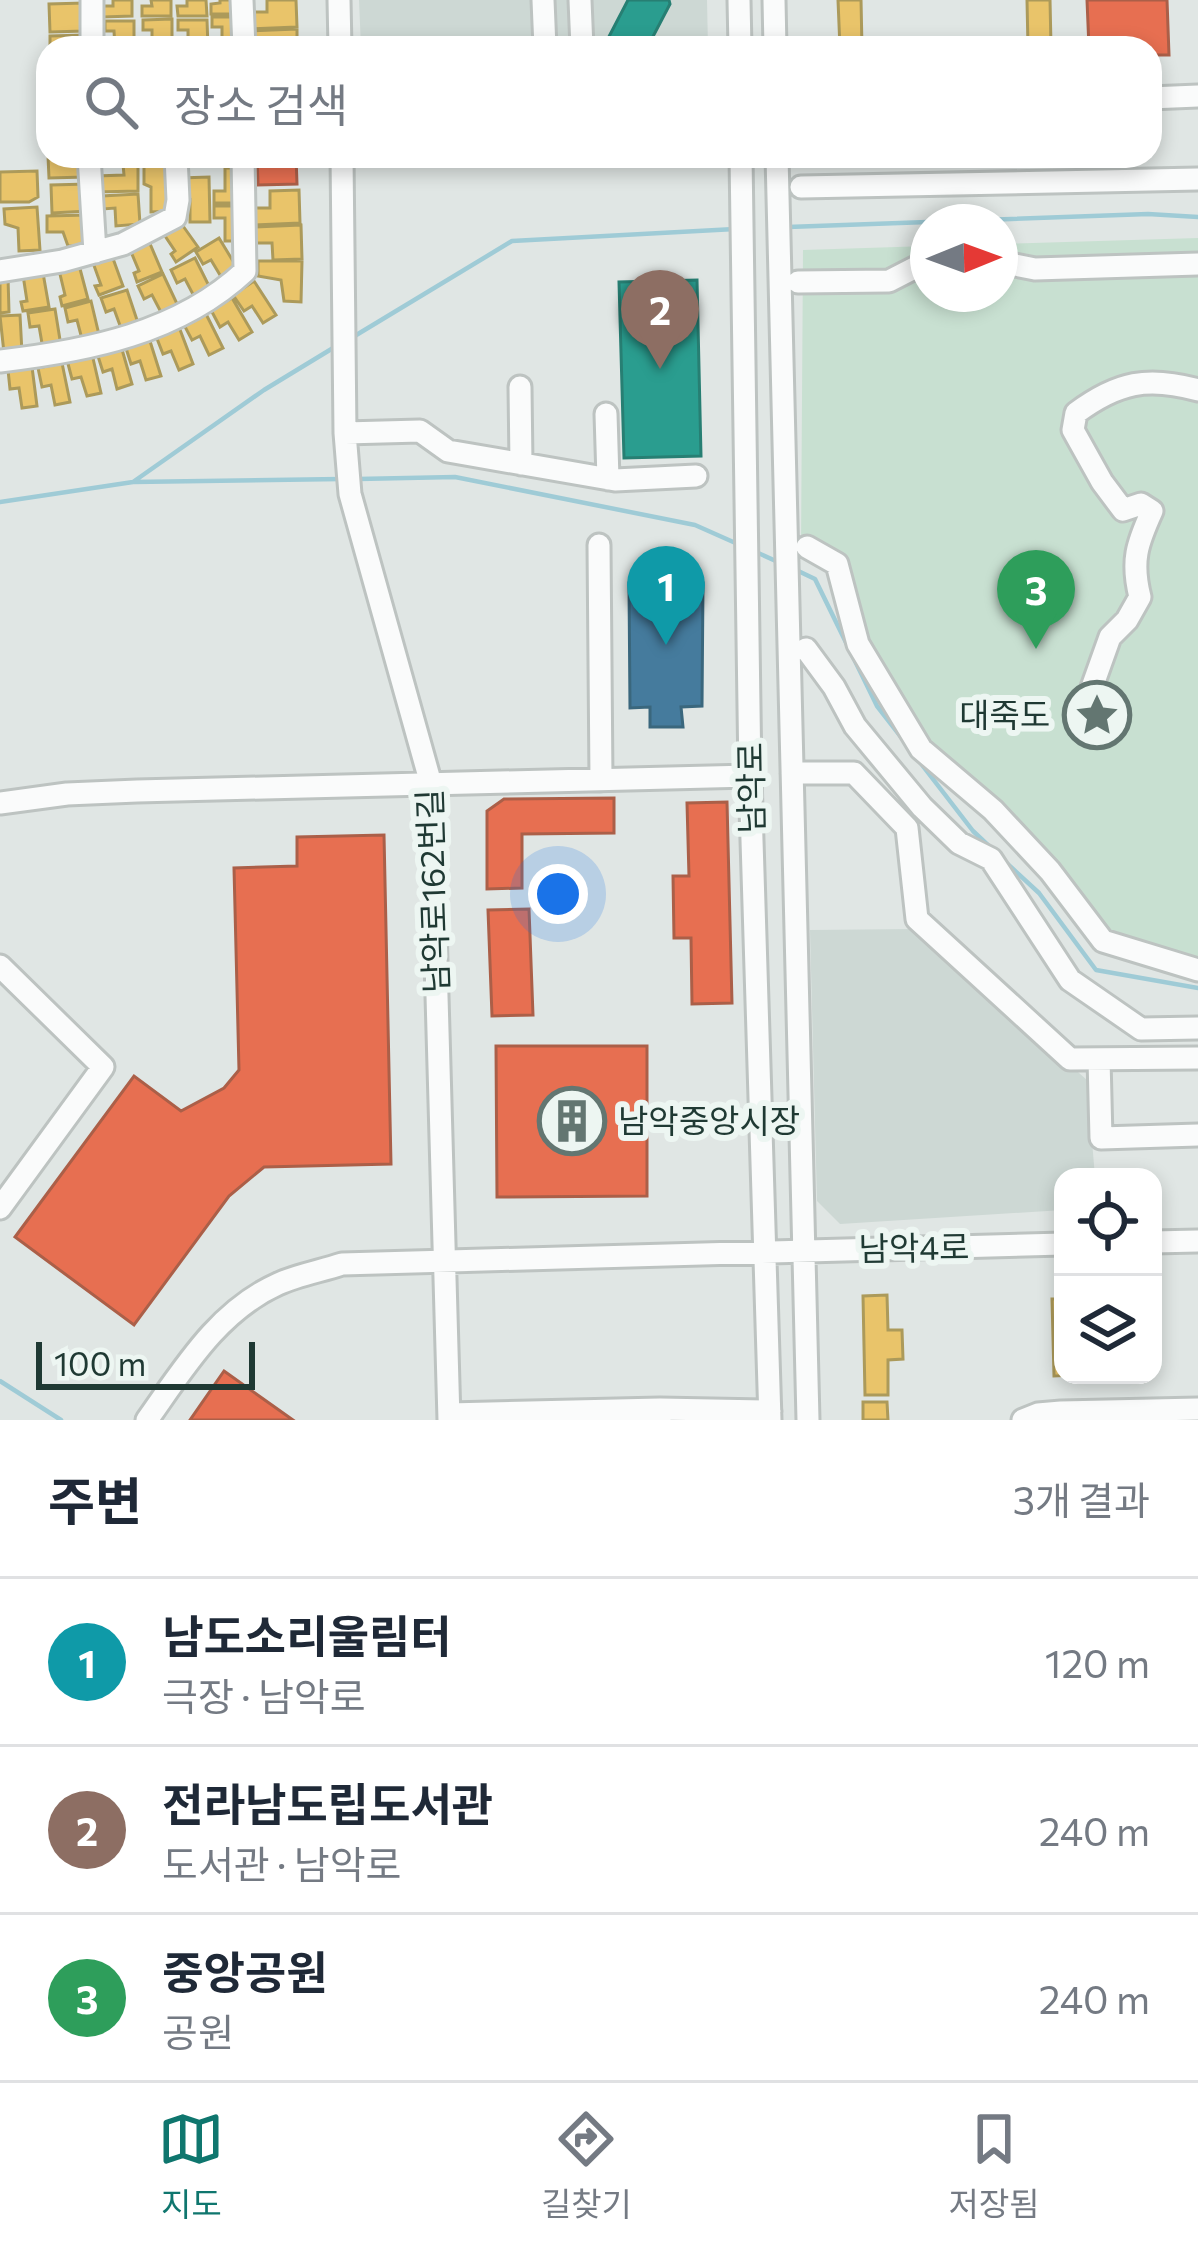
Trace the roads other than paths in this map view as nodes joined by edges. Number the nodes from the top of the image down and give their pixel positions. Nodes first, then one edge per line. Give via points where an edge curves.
1 (92, 0) edge
2 (242, 0) edge
3 (339, 0) edge
4 (543, 0) edge
5 (580, 0) edge
6 (739, 0) edge
7 (774, 0) edge
8 (92, 36) edge
9 (244, 36) edge
10 (340, 36) edge
11 (544, 36) edge
12 (582, 36) edge
13 (740, 36) edge
14 (776, 36) edge
15 (1198, 96) edge
16 (1162, 98) edge
17 (90, 168) edge
18 (177, 168) edge
19 (243, 168) edge
20 (342, 168) edge
21 (741, 168) edge
22 (777, 168) edge
23 (1198, 179) edge
24 (800, 188) dead end
25 (94, 252) junction
26 (1198, 264) edge
27 (1018, 266) edge
28 (910, 270) edge
29 (0, 271) edge
30 (798, 282) dead end
31 (0, 361) edge
32 (520, 387) dead end
33 (1198, 390) edge
34 (606, 414) dead end
35 (345, 439) junction
36 (521, 464) junction
37 (696, 476) dead end
38 (608, 479) junction
39 (796, 543) junction
40 (599, 545) dead end
41 (806, 650) dead end
42 (1096, 715) dead end
43 (792, 773) junction
44 (750, 776) junction
45 (601, 780) junction
46 (431, 784) junction
47 (0, 803) edge
48 (0, 966) edge
49 (1198, 970) edge
50 (1198, 1028) edge
51 (1198, 1058) edge
52 (1100, 1059) junction
53 (1198, 1136) edge
54 (0, 1208) edge
55 (1198, 1241) edge
56 (1162, 1242) edge
57 (1054, 1244) edge
58 (803, 1251) junction
59 (764, 1252) junction
60 (444, 1260) junction
61 (1198, 1409) edge
62 (660, 1414) edge
63 (770, 1415) edge
64 (546, 1416) edge
65 (449, 1417) edge
66 (147, 1420) edge
67 (808, 1420) edge
68 (1023, 1420) edge

1 - 8 street
2 - 9 street
3 - 10 street
4 - 11 street
5 - 12 street
6 - 13 street
7 - 14 street
15 - 16 street
17 - 25 street
18 - 25 street via 175,217
19 - 31 street via 245,272 224,291 117,342
20 - 35 street, 남악로162번길
21 - 44 street, 남악로
22 - 39 street, 남악로
23 - 24 street
25 - 29 street
26 - 27 street
28 - 30 street via 889,281
32 - 36 street
33 - 42 street via 1143,384 1105,392 1076,413 1073,430 1102,482 1124,510 1141,504 1153,511 1136,550 1140,597 1110,637 1090,693
34 - 38 street
35 - 36 street via 420,431 448,451
35 - 46 street, 남악로162번길 via 350,494
36 - 38 street
37 - 38 street
39 - 43 street, 남악로 via 787,616
39 - 49 street via 837,564 859,644 920,749 993,810 1103,941
40 - 45 street
41 - 50 street via 854,726 922,807 991,859 1070,980 1141,1029
43 - 52 street via 854,773 907,828 917,920 1070,1059
43 - 58 street, 남악로
44 - 45 street
44 - 59 street, 남악로
45 - 46 street
46 - 47 street via 67,794
46 - 60 street, 남악로162번길
48 - 54 street via 103,1067
51 - 52 street
52 - 53 street via 1102,1138
55 - 56 street
57 - 58 street, 남악4로
58 - 59 street, 남악4로
58 - 67 street, 남악로
59 - 60 street, 남악4로
59 - 63 street, 남악로
60 - 65 street, 남악로162번길
60 - 66 street, 남악4로 via 341,1264 278,1284 206,1339
61 - 68 street
62 - 63 street
62 - 64 street
64 - 65 street

